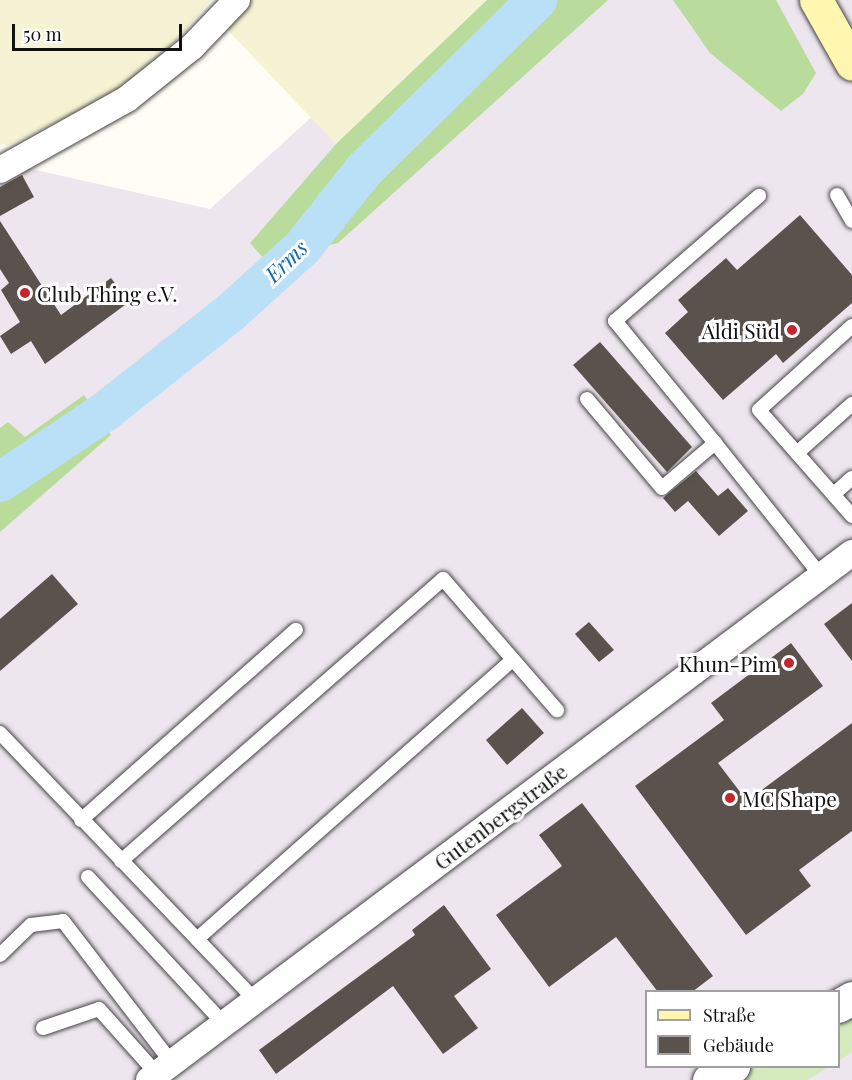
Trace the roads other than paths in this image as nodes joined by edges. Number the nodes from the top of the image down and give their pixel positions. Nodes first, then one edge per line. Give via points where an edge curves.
1 (237, 0) edge
2 (816, 0) edge
3 (852, 64) edge
4 (0, 170) edge
5 (837, 195) dead end
6 (759, 196) dead end
7 (852, 221) edge
8 (852, 326) edge
9 (587, 399) dead end
10 (852, 404) edge
11 (715, 443) junction
12 (797, 453) junction
13 (852, 478) edge
14 (834, 494) junction
15 (852, 516) edge
16 (852, 553) edge
17 (821, 576) junction
18 (296, 630) dead end
19 (513, 659) junction
20 (557, 710) dead end
21 (0, 733) edge
22 (81, 820) junction
23 (121, 861) junction
24 (88, 877) dead end
25 (197, 939) junction
26 (0, 955) edge
27 (255, 1000) junction
28 (224, 1024) junction
29 (43, 1028) dead end
30 (730, 1068) edge
31 (159, 1072) edge
32 (709, 1080) edge

1 - 4 street via 199,42 127,99
2 - 3 main road
5 - 7 lane
6 - 11 lane via 615,321
8 - 12 lane via 759,410
9 - 11 lane via 662,488
10 - 12 lane
11 - 17 lane
12 - 14 lane
13 - 14 lane
14 - 15 lane
16 - 17 street, Gutenbergstraße
17 - 27 street, Gutenbergstraße
18 - 22 lane
19 - 20 lane
19 - 23 lane via 443,579
19 - 25 lane
21 - 22 lane
22 - 23 lane
23 - 25 lane
24 - 28 lane
25 - 27 lane
26 - 31 lane via 31,925 63,921
27 - 28 street, Gutenbergstraße
28 - 31 street, Gutenbergstraße
29 - 31 lane via 99,1009
30 - 32 street

